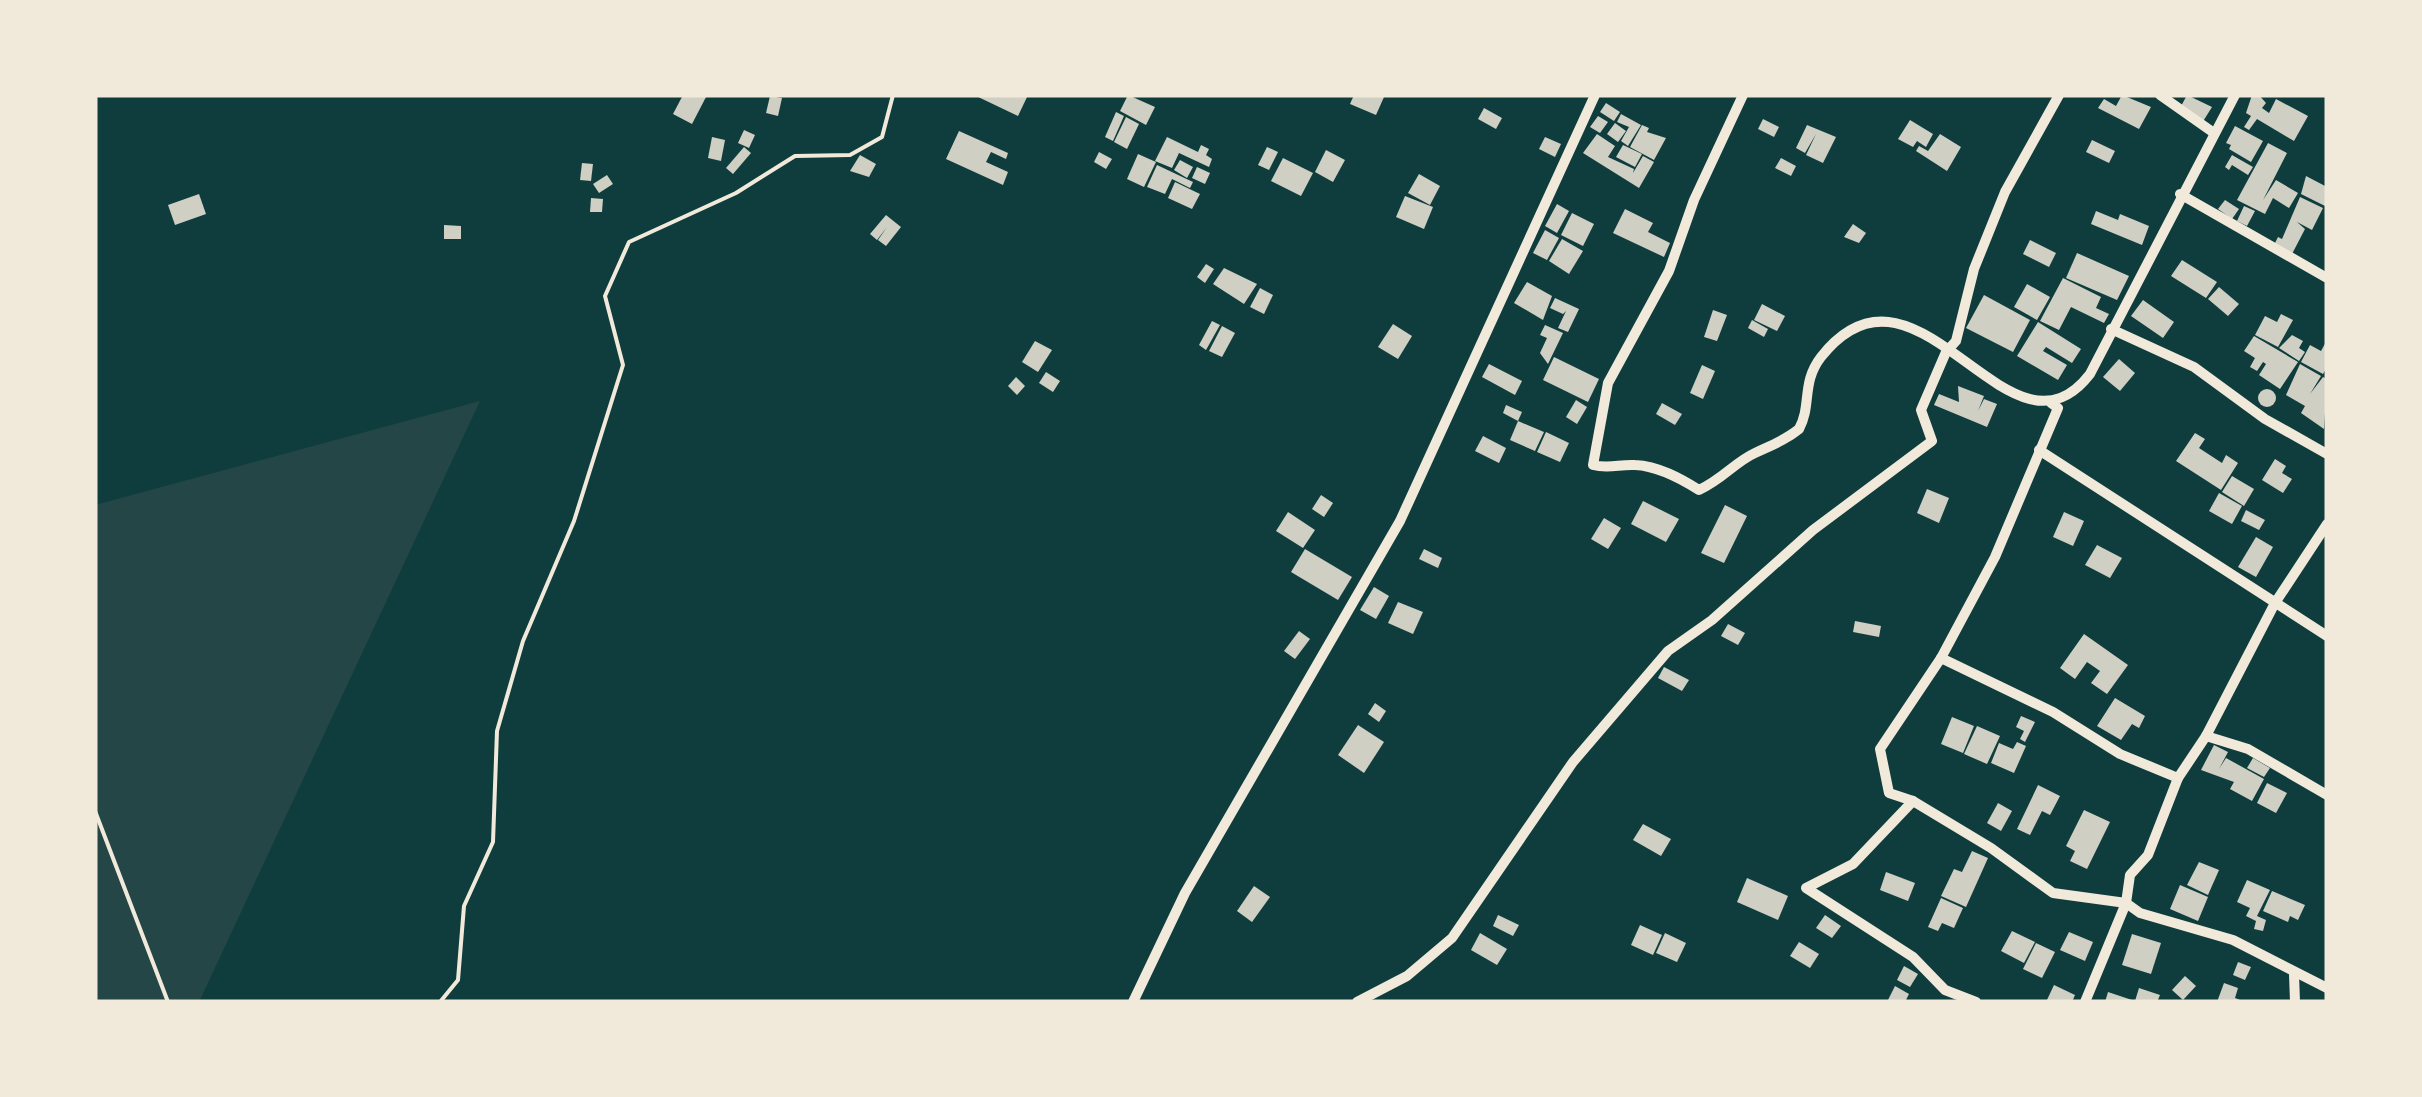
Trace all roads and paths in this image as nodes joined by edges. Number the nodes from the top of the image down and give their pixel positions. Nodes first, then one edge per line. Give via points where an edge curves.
1 (893, 95) edge
2 (1595, 95) edge
3 (1744, 95) edge
4 (2059, 95) edge
5 (2160, 95) edge
6 (2235, 95) edge
7 (2214, 132) junction
8 (2180, 194) junction
9 (2327, 278) edge
10 (2111, 329) junction
11 (1946, 352) junction
12 (2051, 402) junction
13 (2038, 450) junction
14 (2327, 454) edge
15 (2327, 524) edge
16 (2275, 603) junction
17 (2327, 636) edge
18 (1940, 658) junction
19 (2206, 736) junction
20 (2178, 778) junction
21 (2327, 795) edge
22 (1913, 801) junction
23 (95, 811) edge
24 (2126, 903) junction
25 (2294, 974) junction
26 (2327, 988) edge
27 (168, 1002) edge
28 (440, 1002) edge
29 (1133, 1002) edge
30 (1357, 1002) edge
31 (1976, 1002) edge
32 (2085, 1002) edge
33 (2295, 1002) edge

1 - 28 path via 882,137 850,156 795,156 736,193 629,242 605,296 623,365 574,521 524,640 498,731 493,842 464,906 458,980
2 - 29 street via 1400,521 1185,893
3 - 11 street via 1669,271 1608,382 1594,465 1663,471 1699,490 1799,429 1806,383 1840,336 1876,321 1900,322 1926,331
4 - 11 street via 2005,192 1974,268 1956,341
5 - 7 street
6 - 7 street
7 - 8 street
8 - 9 street
8 - 10 street
10 - 12 street via 2074,393
10 - 14 street via 2194,366 2265,419
11 - 12 street via 2018,394
11 - 30 street via 1921,410 1932,441 1668,651 1574,762 1452,938 1406,976
12 - 13 street via 2058,408
13 - 16 street
13 - 18 street via 1994,557
15 - 16 street
16 - 17 street
16 - 19 street
18 - 20 street
18 - 22 street via 1880,749 1889,793
19 - 20 street
19 - 21 street via 2248,749
20 - 24 street via 2148,855 2130,876
22 - 24 street via 2053,894
22 - 31 street via 1853,864 1806,888 1913,957 1945,990
23 - 27 path
24 - 25 street via 2233,940
24 - 32 street
25 - 26 street
25 - 33 street

